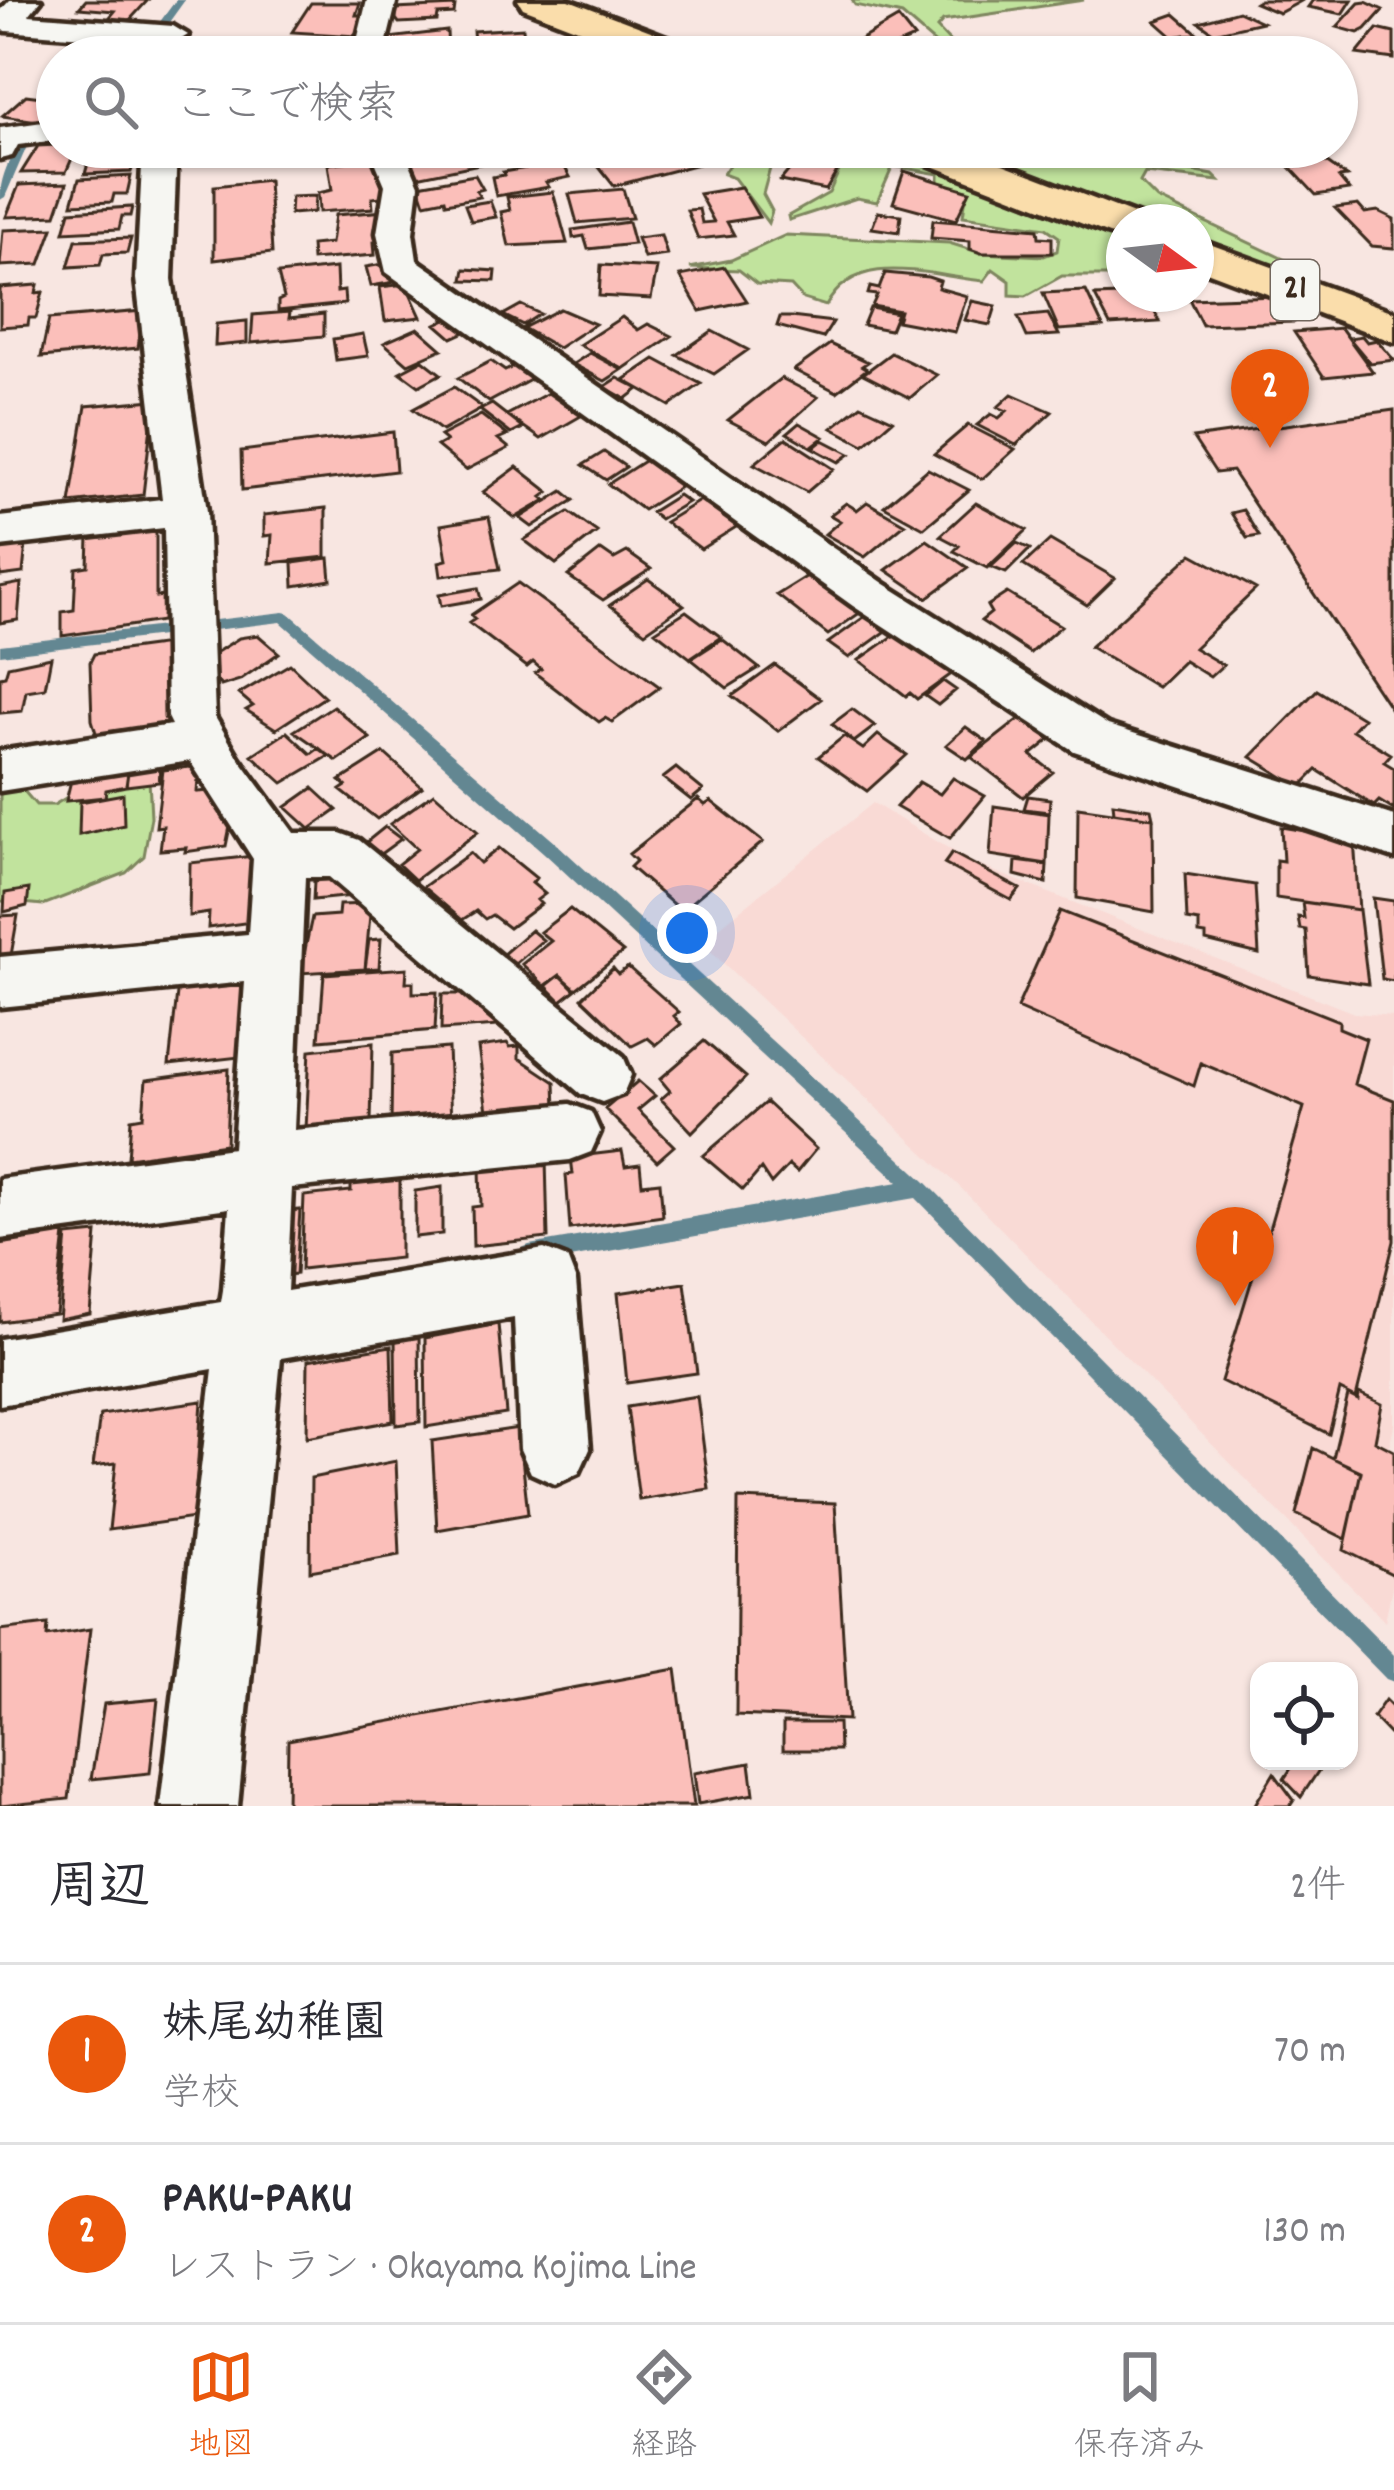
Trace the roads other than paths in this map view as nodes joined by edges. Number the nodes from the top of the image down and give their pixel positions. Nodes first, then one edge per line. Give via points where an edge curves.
1 (26, 0) edge
2 (382, 0) edge
3 (536, 0) edge
4 (166, 36) edge
5 (373, 36) edge
6 (630, 36) edge
7 (159, 168) edge
8 (395, 168) edge
9 (976, 168) edge
10 (1106, 218) edge
11 (1214, 259) edge
12 (1394, 328) edge
13 (185, 511) junction
14 (0, 532) edge
15 (206, 740) junction
16 (0, 771) edge
17 (1394, 837) edge
18 (280, 856) junction
19 (274, 955) junction
20 (0, 982) edge
21 (602, 1075) dead end
22 (570, 1132) dead end
23 (262, 1168) junction
24 (0, 1209) edge
25 (251, 1331) junction
26 (0, 1372) edge
27 (555, 1449) dead end
28 (199, 1806) edge

1 - 4 street via 6,22
2 - 5 street
3 - 6 main road
7 - 13 street via 154,279
8 - 17 street via 402,185 399,264 869,595 1091,738
9 - 10 main road
11 - 12 main road, 21
13 - 14 street
13 - 15 street via 191,718
15 - 16 street
15 - 18 street
18 - 19 street
18 - 21 street via 340,854
19 - 20 street
19 - 23 street
22 - 23 street
23 - 24 street
23 - 25 street
25 - 26 street
25 - 27 street via 544,1281
25 - 28 street

